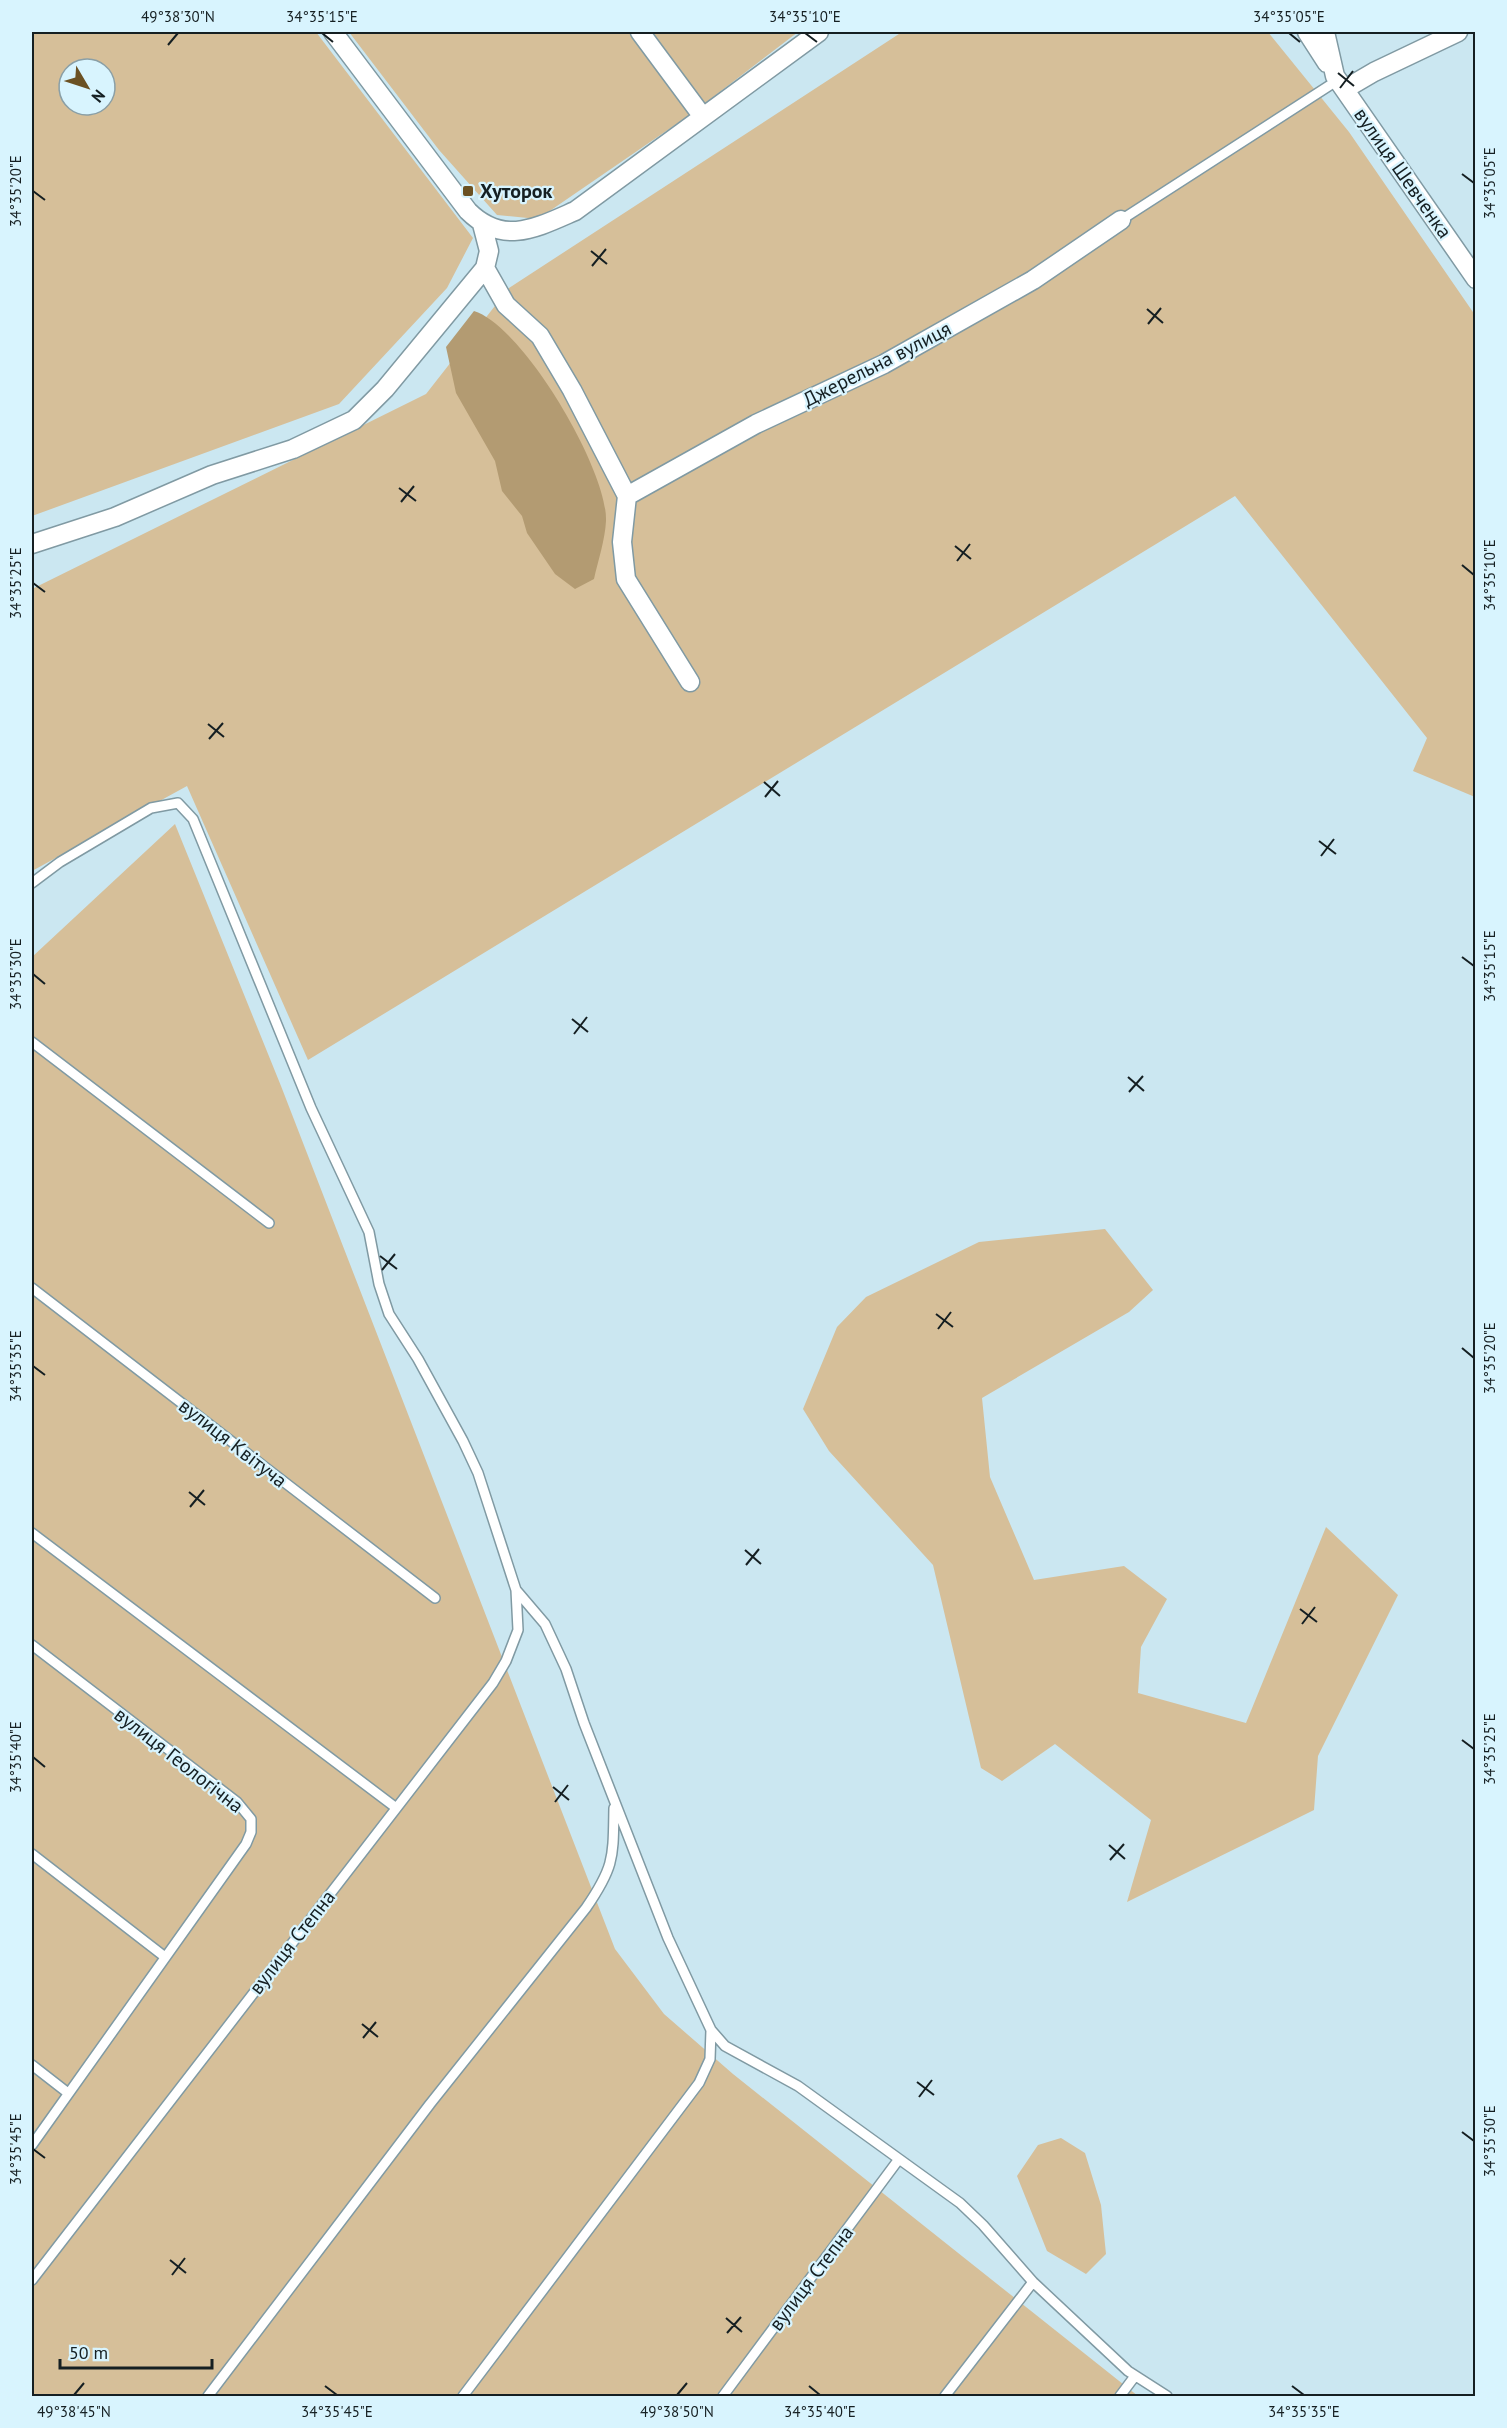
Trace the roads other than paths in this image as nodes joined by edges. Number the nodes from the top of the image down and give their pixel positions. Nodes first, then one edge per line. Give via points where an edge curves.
1 (333, 32) edge
2 (640, 32) edge
3 (819, 32) edge
4 (1307, 32) edge
5 (1325, 32) edge
6 (1458, 32) edge
7 (1340, 82) junction
8 (703, 117) junction
9 (1121, 220) joint
10 (482, 224) junction
11 (485, 268) junction
12 (1476, 279) edge
13 (627, 496) junction
14 (32, 544) edge
15 (690, 682) dead end
16 (32, 883) edge
17 (32, 1042) edge
18 (269, 1223) dead end
19 (32, 1288) edge
20 (32, 1533) edge
21 (516, 1590) junction
22 (435, 1598) dead end
23 (32, 1645) edge
24 (615, 1802) junction
25 (395, 1807) junction
26 (32, 1854) edge
27 (165, 1957) junction
28 (711, 2030) junction
29 (32, 2065) edge
30 (68, 2093) junction
31 (32, 2145) edge
32 (899, 2159) junction
33 (32, 2280) edge
34 (1033, 2282) junction
35 (1135, 2376) junction
36 (208, 2397) edge
37 (463, 2397) edge
38 (723, 2397) edge
39 (945, 2397) edge
40 (1120, 2397) edge
41 (1167, 2397) edge

1 - 10 street via 451,190
2 - 8 street
3 - 8 street
4 - 7 street
5 - 7 street, вулиця Шевченка
6 - 7 street via 1374,72
7 - 9 lane
7 - 12 street, вулиця Шевченка
8 - 10 street via 575,211 533,230 509,232
9 - 13 street, Джерельна вулиця via 1033,280 884,364 756,424
10 - 11 street via 489,251
11 - 13 street via 506,305 540,336
11 - 14 street via 385,389 354,420 293,449 212,475 105,521
13 - 15 street via 622,542 626,579
16 - 21 lane via 151,808 178,803 193,819 311,1108 369,1232 389,1314 418,1359 478,1473
17 - 18 lane
19 - 22 lane, вулиця Квітуча
20 - 25 lane
21 - 24 lane via 545,1624 566,1669
21 - 25 lane, вулиця Степна via 518,1630 506,1661
23 - 27 lane, вулиця Геологічна via 237,1802 251,1819 246,1844
24 - 28 lane via 668,1938
24 - 36 lane via 613,1856 607,1878
25 - 33 lane, вулиця Степна
26 - 27 lane
27 - 30 lane, вулиця Геологічна
28 - 32 lane via 725,2046 798,2086
28 - 37 lane via 710,2059 699,2083
29 - 30 lane
30 - 31 lane, вулиця Геологічна
32 - 34 lane via 960,2203
32 - 38 lane, вулиця Степна
34 - 35 lane
34 - 39 lane
35 - 40 lane
35 - 41 lane

